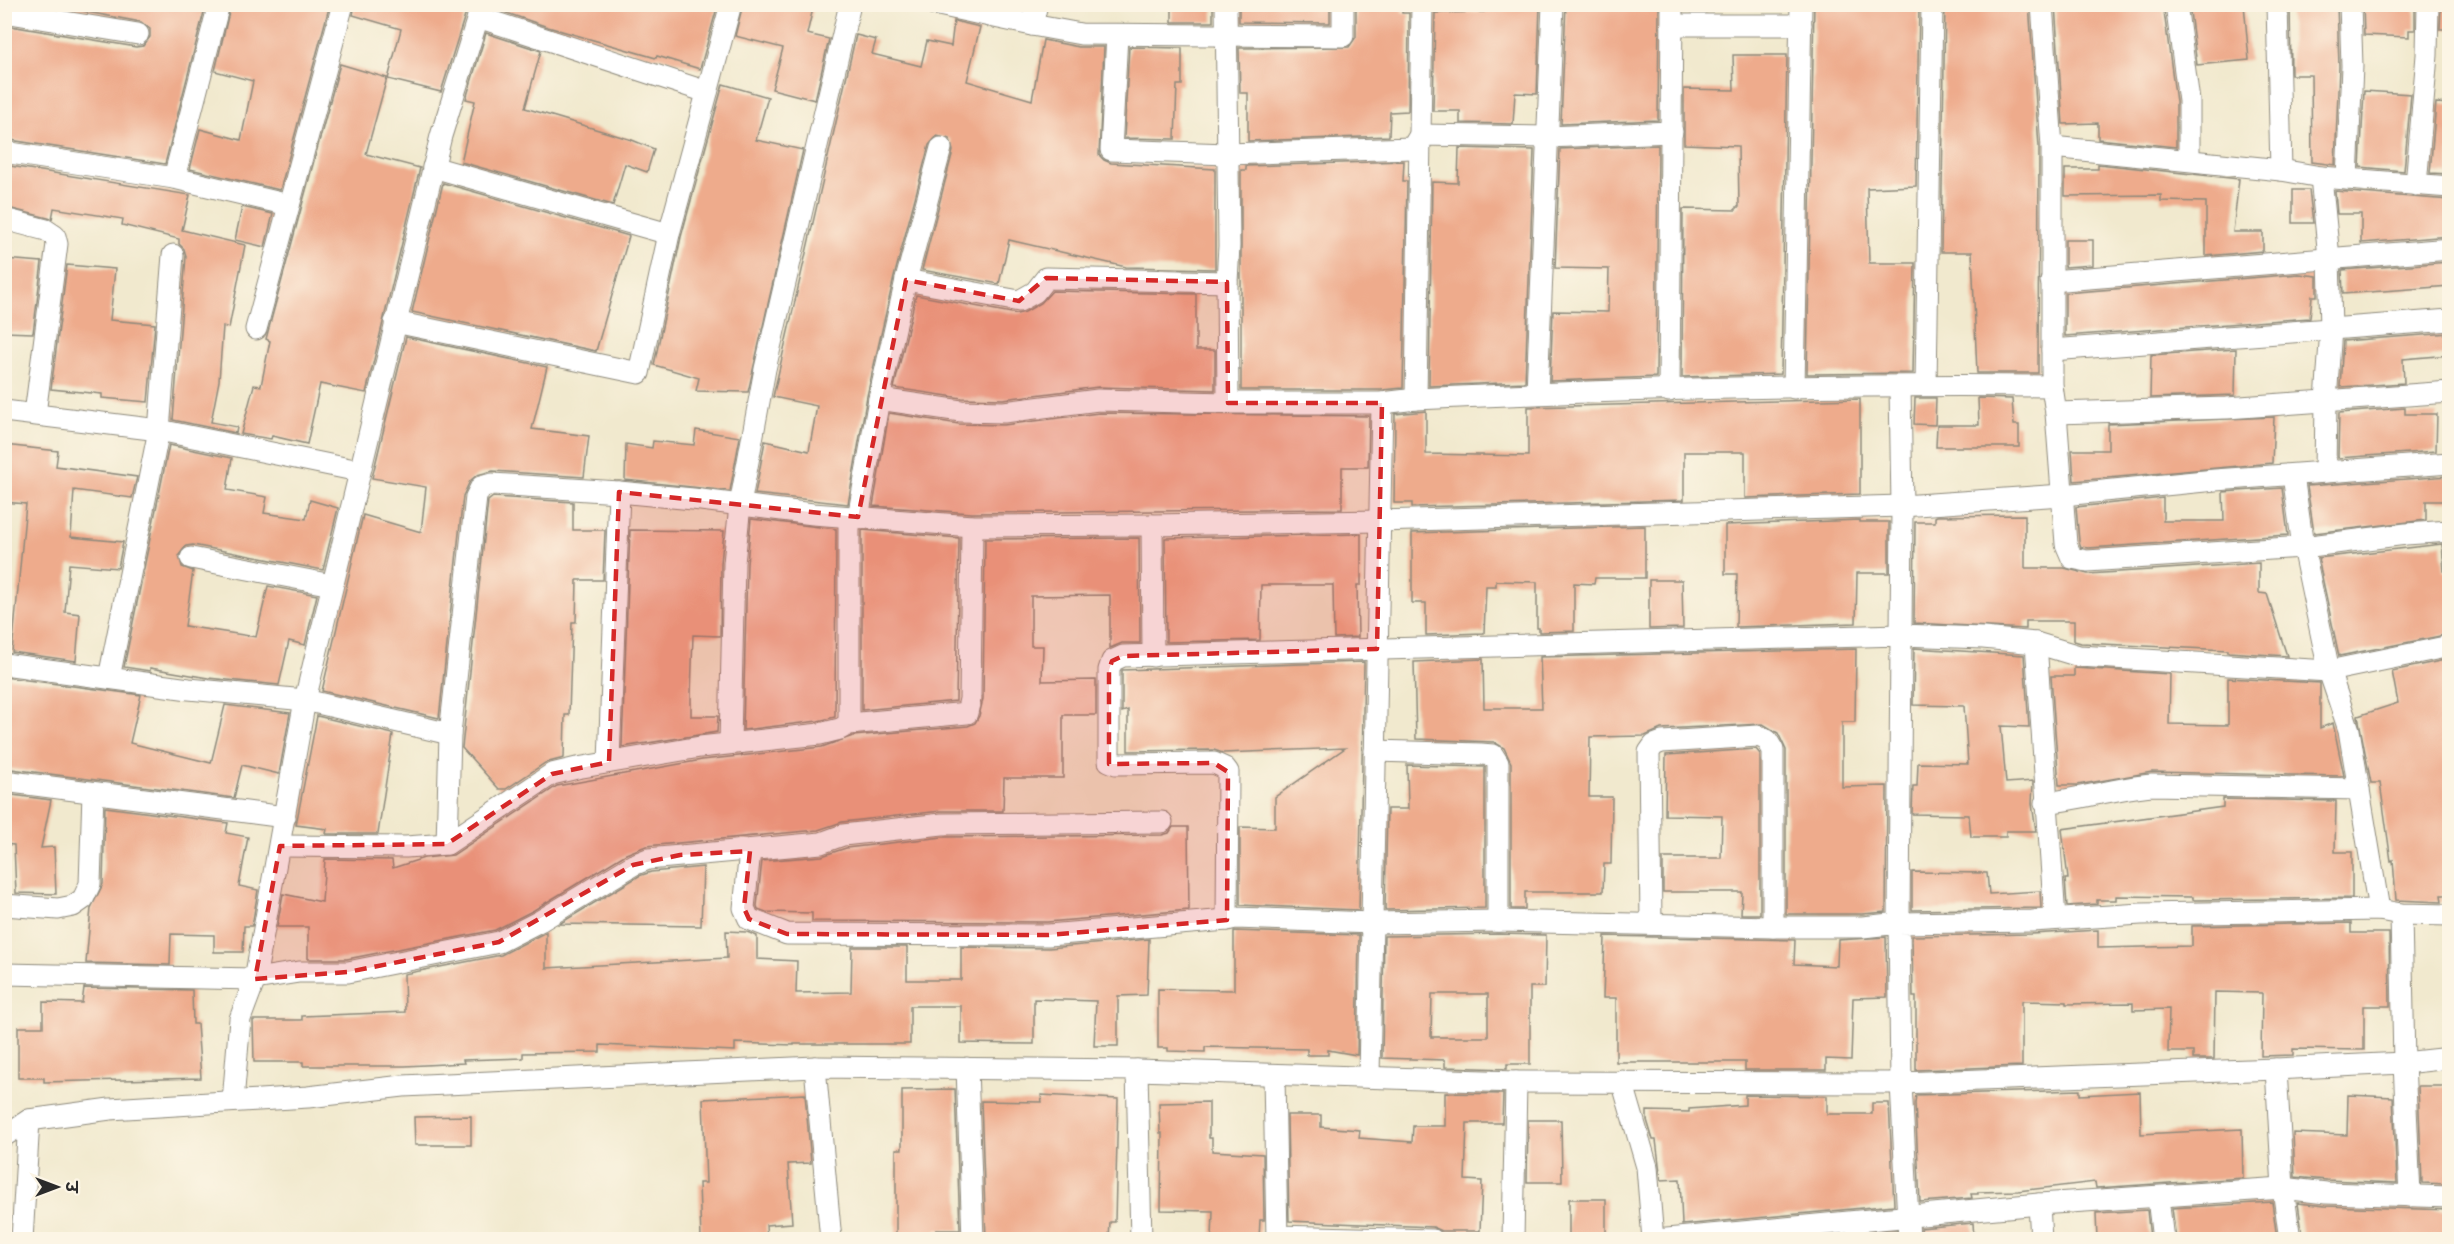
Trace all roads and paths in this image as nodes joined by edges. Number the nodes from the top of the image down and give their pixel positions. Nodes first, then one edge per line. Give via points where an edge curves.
1 (219, 4) edge
2 (343, 4) edge
3 (731, 4) edge
4 (850, 4) edge
5 (934, 4) edge
6 (1037, 4) edge
7 (1226, 4) edge
8 (1343, 4) edge
9 (1422, 4) edge
10 (1553, 4) edge
11 (1932, 4) edge
12 (2042, 4) edge
13 (2176, 4) edge
14 (2277, 4) edge
15 (2350, 4) edge
16 (2428, 4) edge
17 (479, 10) edge
18 (4, 12) edge
19 (1672, 15) edge
20 (1801, 15) edge
21 (1032, 25) junction
22 (1226, 33) junction
23 (138, 34) dead end
24 (1117, 35) junction
25 (707, 92) junction
26 (1672, 132) junction
27 (1420, 135) junction
28 (1547, 137) junction
29 (2052, 147) junction
30 (942, 148) dead end
31 (4, 152) edge
32 (1228, 154) junction
33 (2189, 160) junction
34 (433, 167) junction
35 (2281, 170) junction
36 (2321, 177) junction
37 (174, 178) junction
38 (2347, 179) junction
39 (2416, 185) junction
40 (2450, 187) edge
41 (289, 205) junction
42 (4, 219) edge
43 (669, 234) junction
44 (2450, 249) edge
45 (173, 255) dead end
46 (2329, 258) junction
47 (906, 280) junction
48 (2051, 281) junction
49 (1227, 282) junction
50 (2450, 320) edge
51 (395, 322) junction
52 (2331, 328) junction
53 (256, 329) dead end
54 (2052, 350) junction
55 (1926, 385) junction
56 (2052, 386) junction
57 (1794, 387) junction
58 (1900, 387) junction
59 (1669, 391) junction
60 (2450, 392) edge
61 (1537, 393) junction
62 (879, 399) junction
63 (1416, 399) junction
64 (2326, 401) junction
65 (1228, 403) junction
66 (1382, 403) junction
67 (4, 411) edge
68 (2056, 413) junction
69 (35, 414) junction
70 (159, 430) junction
71 (2450, 463) edge
72 (359, 471) junction
73 (2325, 472) junction
74 (2293, 475) junction
75 (619, 492) junction
76 (2063, 495) junction
77 (740, 505) junction
78 (1902, 506) junction
79 (854, 517) junction
80 (1379, 521) junction
81 (1152, 525) junction
82 (972, 526) junction
83 (2450, 531) edge
84 (2303, 546) junction
85 (191, 558) dead end
86 (332, 585) junction
87 (1900, 635) junction
88 (2036, 644) junction
89 (1377, 649) junction
90 (2449, 650) edge
91 (1153, 656) junction
92 (4, 664) edge
93 (2329, 671) junction
94 (109, 678) junction
95 (305, 700) junction
96 (849, 724) junction
97 (450, 734) junction
98 (730, 743) junction
99 (1375, 751) junction
100 (609, 762) junction
101 (4, 781) edge
102 (2359, 789) junction
103 (93, 793) junction
104 (2046, 803) junction
105 (285, 817) junction
106 (1162, 822) dead end
107 (447, 844) junction
108 (280, 846) junction
109 (750, 851) junction
110 (4, 904) edge
111 (2379, 910) junction
112 (2401, 915) junction
113 (2450, 915) edge
114 (2055, 919) junction
115 (1227, 920) junction
116 (1498, 921) junction
117 (1372, 923) junction
118 (1899, 923) junction
119 (1651, 924) junction
120 (1773, 927) junction
121 (4, 974) edge
122 (255, 979) junction
123 (2450, 1058) edge
124 (2404, 1063) junction
125 (815, 1067) junction
126 (967, 1068) junction
127 (2276, 1069) junction
128 (1137, 1070) junction
129 (1274, 1075) junction
130 (1369, 1077) junction
131 (1622, 1081) junction
132 (1516, 1082) junction
133 (1900, 1083) junction
134 (233, 1101) junction
135 (29, 1120) junction
136 (4, 1136) edge
137 (2283, 1188) junction
138 (2410, 1196) junction
139 (2450, 1197) edge
140 (2158, 1198) junction
141 (2038, 1204) junction
142 (1907, 1216) junction
143 (1777, 1234) edge
144 (1277, 1238) edge
145 (22, 1239) edge
146 (831, 1239) edge
147 (974, 1239) edge
148 (1141, 1239) edge
149 (1433, 1239) edge
150 (1513, 1239) edge
151 (1655, 1239) edge
152 (1910, 1239) edge
153 (2041, 1239) edge
154 (2163, 1239) edge
155 (2290, 1239) edge

1 - 37 street
2 - 41 street
3 - 25 street
4 - 77 street via 765,369
5 - 21 street
6 - 21 street
7 - 22 street
8 - 22 street via 1343,36
9 - 27 street
10 - 28 street
11 - 55 street
12 - 29 street
13 - 33 street via 2188,91
14 - 35 street
15 - 38 street via 2352,66
16 - 39 street
17 - 25 street
17 - 34 street
18 - 23 street
19 - 20 street
19 - 26 street
20 - 57 street
21 - 24 street via 1081,34
22 - 24 street
22 - 32 street
24 - 32 street via 1111,150
25 - 43 street
26 - 28 street
26 - 59 street
27 - 28 street
27 - 32 street via 1412,148
27 - 63 street
28 - 61 street
29 - 33 street
29 - 48 street
30 - 47 street
31 - 37 street
32 - 49 street
33 - 35 street
34 - 43 street
34 - 51 street
35 - 36 street
36 - 38 street
36 - 46 street
37 - 41 street
38 - 39 street
39 - 40 street
41 - 53 street
42 - 69 street via 46,230 55,236 57,244
43 - 51 street via 639,373
44 - 46 street
45 - 70 street
46 - 48 street
46 - 52 street
47 - 49 street via 1019,301 1035,292 1046,278
47 - 62 street
48 - 54 street
49 - 65 street
50 - 52 street
51 - 72 street
52 - 54 street
52 - 64 street
54 - 56 street
55 - 56 street
55 - 58 street
56 - 68 street
57 - 58 street
57 - 59 street
58 - 78 street
59 - 61 street
60 - 64 street
61 - 63 street
62 - 65 street via 993,412 1098,400
62 - 79 street
63 - 66 street
64 - 68 street
64 - 73 street
65 - 66 street
66 - 80 street
67 - 69 street
68 - 76 street
69 - 70 street
70 - 72 street
70 - 94 street
71 - 73 street
72 - 86 street
73 - 74 street
74 - 76 street
74 - 84 street
75 - 77 street
75 - 97 street via 492,484 481,488 476,497
75 - 100 street
76 - 78 street
76 - 84 street via 2066,544 2072,558 2087,561
77 - 79 street
77 - 98 street via 734,563
78 - 80 street
78 - 87 street
79 - 82 street
79 - 96 street
80 - 81 street
80 - 89 street
81 - 82 street
81 - 91 street
82 - 96 street via 967,713
83 - 84 street
84 - 93 street
85 - 86 street
86 - 95 street
87 - 88 street
87 - 89 street
87 - 118 street
88 - 93 street via 2079,656
88 - 104 street
89 - 91 street
89 - 99 street
90 - 93 street
91 - 115 street via 1123,656 1112,661 1109,761 1214,763 1228,772
92 - 94 street
93 - 102 street via 2349,730
94 - 95 street
95 - 97 street
95 - 105 street
96 - 98 street via 820,734
97 - 107 street
98 - 100 street
99 - 116 street via 1493,756 1498,763
99 - 117 street
100 - 107 street via 552,774
101 - 103 street
102 - 104 street via 2152,785
102 - 111 street
103 - 105 street
103 - 110 street via 90,884 83,899 58,909
104 - 114 street
105 - 108 street
106 - 109 street via 942,824
107 - 108 street
108 - 122 street
109 - 115 street via 744,908 749,919 787,934 1048,935
109 - 122 street via 648,859 499,942 348,972 299,972
111 - 112 street
111 - 114 street
112 - 113 street
112 - 124 street
114 - 118 street
115 - 117 street
116 - 117 street
116 - 119 street
117 - 130 street
118 - 120 street
118 - 133 street
119 - 120 street
119 - 120 street via 1649,753 1662,742 1758,736 1767,740 1773,750
121 - 122 street
122 - 134 street via 240,1019
123 - 124 street
124 - 127 street
124 - 138 street
125 - 126 street
125 - 134 street via 403,1086
125 - 146 street
126 - 128 street
126 - 147 street
127 - 133 street
127 - 137 street
128 - 129 street
128 - 148 street
129 - 130 street
129 - 144 street
130 - 132 street
131 - 132 street
131 - 133 street
131 - 151 street via 1647,1167
132 - 150 street
133 - 142 street
134 - 135 street via 110,1109
135 - 136 street
135 - 145 street
137 - 138 street
137 - 140 street
137 - 155 street
138 - 139 street
140 - 141 street
140 - 154 street
141 - 142 street
141 - 153 street
142 - 143 street
142 - 152 street
143 - 151 street
144 - 149 street

